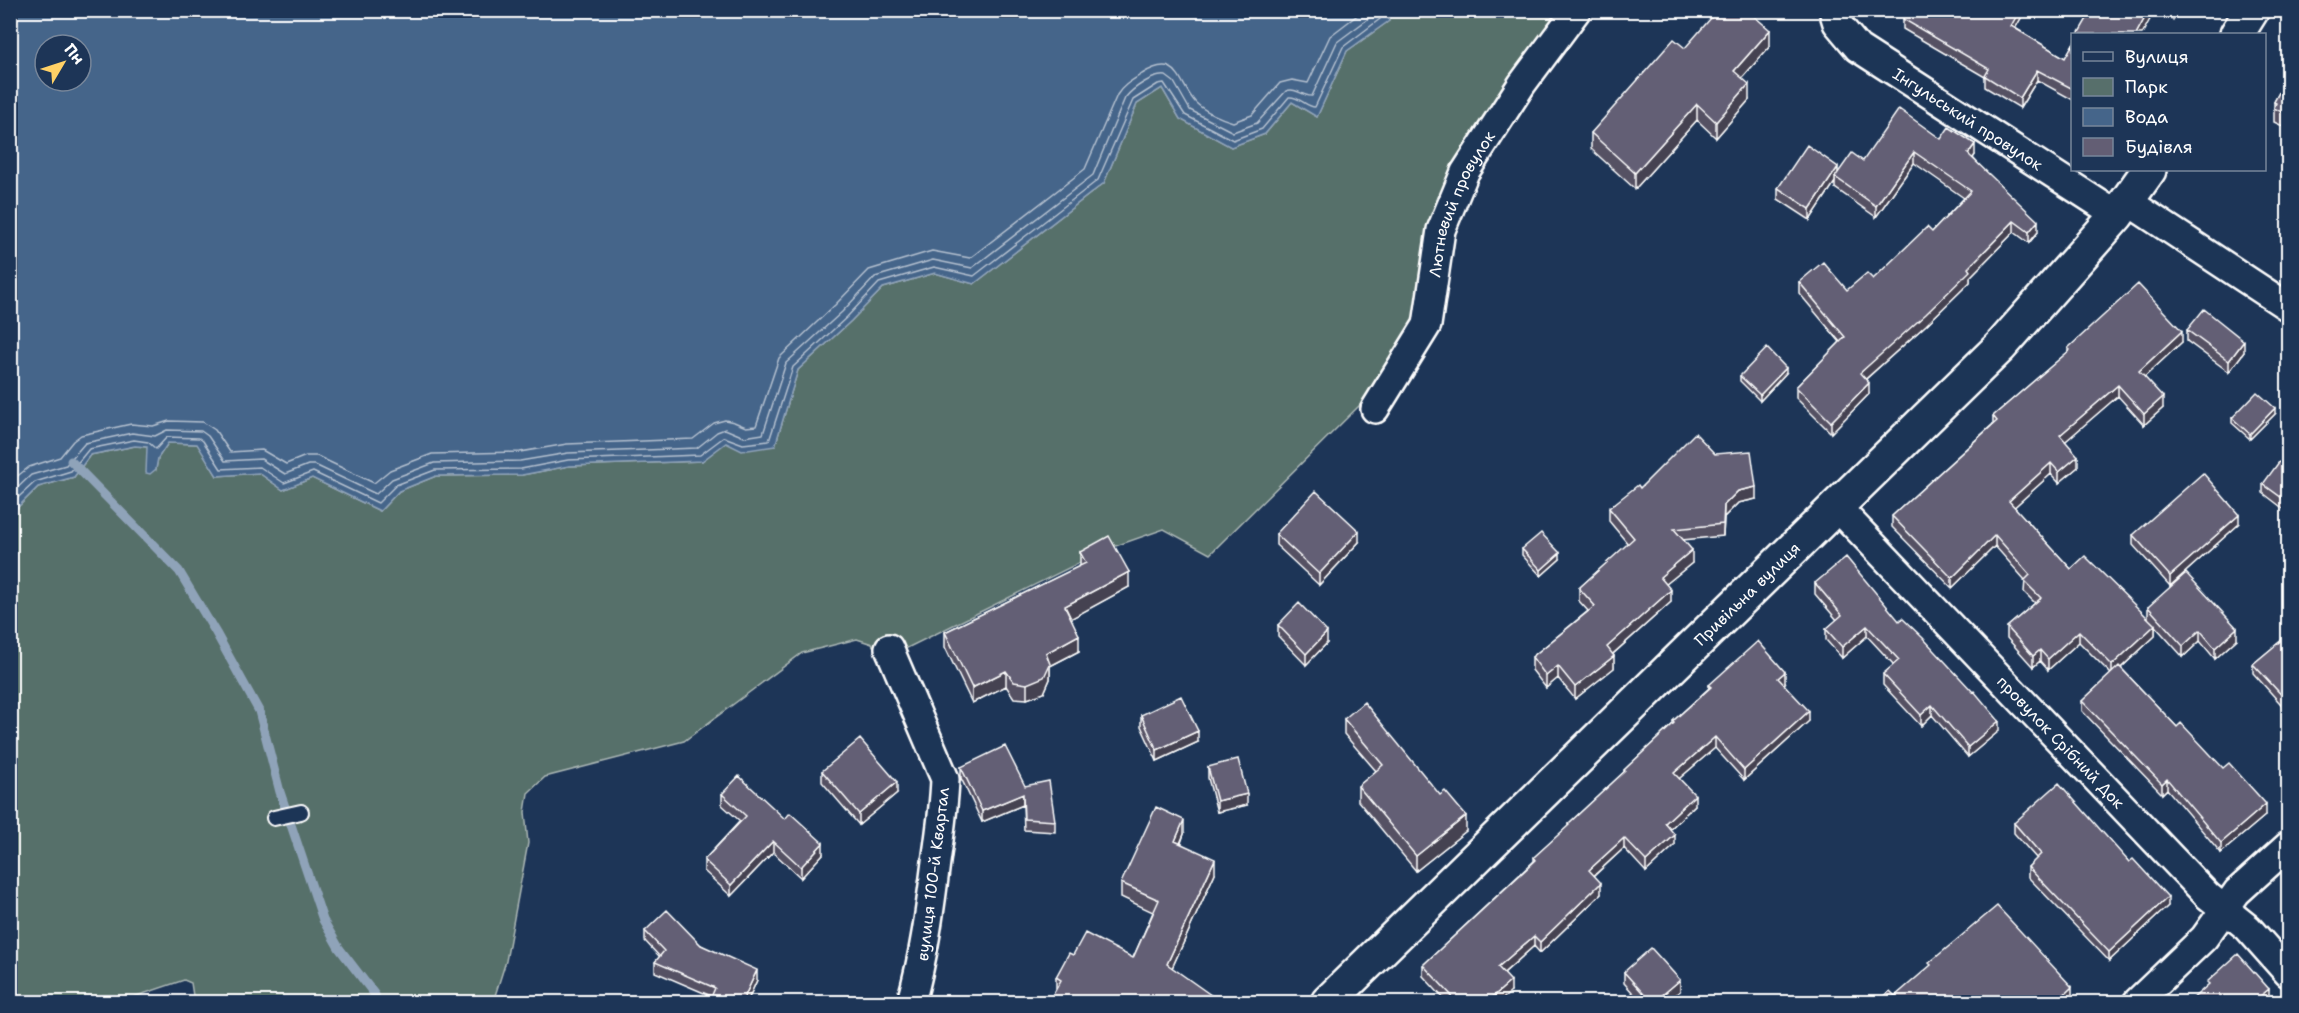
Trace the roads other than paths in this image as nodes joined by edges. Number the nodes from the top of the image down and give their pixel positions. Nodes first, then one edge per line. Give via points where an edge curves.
1 (1577, 10) edge
2 (1833, 10) edge
3 (2252, 10) edge
4 (2238, 33) edge
5 (2148, 171) edge
6 (2122, 208) junction
7 (2289, 307) edge
8 (1375, 410) dead end
9 (1836, 507) junction
10 (889, 648) dead end
11 (301, 812) dead end
12 (274, 818) dead end
13 (2289, 846) edge
14 (2225, 909) junction
15 (2289, 973) edge
16 (887, 1002) edge
17 (904, 1002) edge
18 (911, 1002) edge
19 (1328, 1002) edge
20 (2137, 1002) edge

1 - 8 street, Лютневий провулок via 1522,84 1465,172 1441,230 1426,325
2 - 6 street, Інгульський провулок via 1837,23 1858,48
3 - 4 street
5 - 6 street, Привільна вулиця
6 - 7 street, Інгульський провулок
6 - 9 street, Привільна вулиця via 2000,347
9 - 14 street, провулок Срібний Док via 2208,896
9 - 19 street, Привільна вулиця
10 - 18 street, вулиця 100-й Квартал via 945,779 931,913
11 - 12 lane
13 - 14 street via 2237,892
14 - 15 street, провулок Срібний Док
14 - 20 street via 2204,938
16 - 17 street

